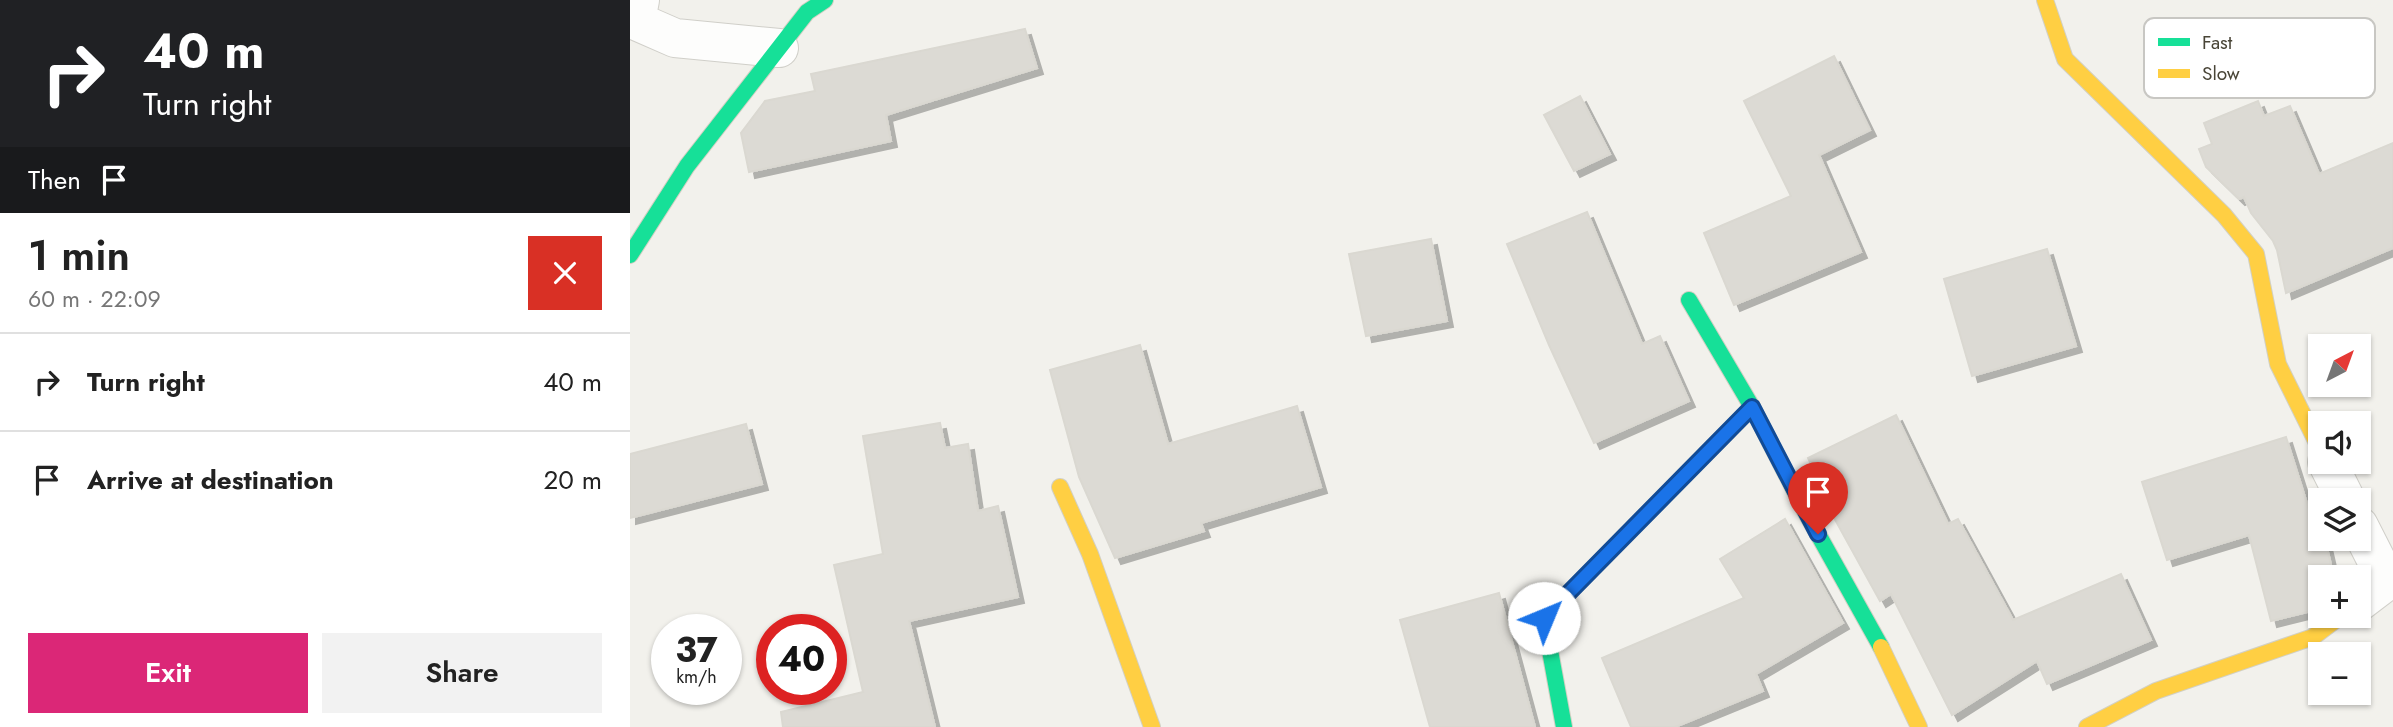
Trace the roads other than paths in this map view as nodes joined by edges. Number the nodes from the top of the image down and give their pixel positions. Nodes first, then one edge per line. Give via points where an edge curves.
1 (2045, 0) edge
2 (814, 4) edge
3 (635, 15) edge
4 (779, 48) junction
5 (630, 255) edge
6 (1689, 300) dead end
7 (1752, 407) junction
8 (2308, 425) edge
9 (1060, 487) dead end
10 (2368, 551) edge
11 (2380, 587) edge
12 (2325, 628) edge
13 (1152, 727) edge
14 (1564, 727) edge
15 (1919, 727) edge
16 (2087, 727) edge

1 - 8 street via 2065,59 2224,215 2256,254 2278,364
2 - 4 street
3 - 4 street via 675,38
4 - 5 street via 687,166
6 - 7 street
7 - 14 street via 1544,618
7 - 15 street via 1886,656
9 - 13 street via 1090,554
10 - 11 street
12 - 16 street via 2313,637 2156,691

